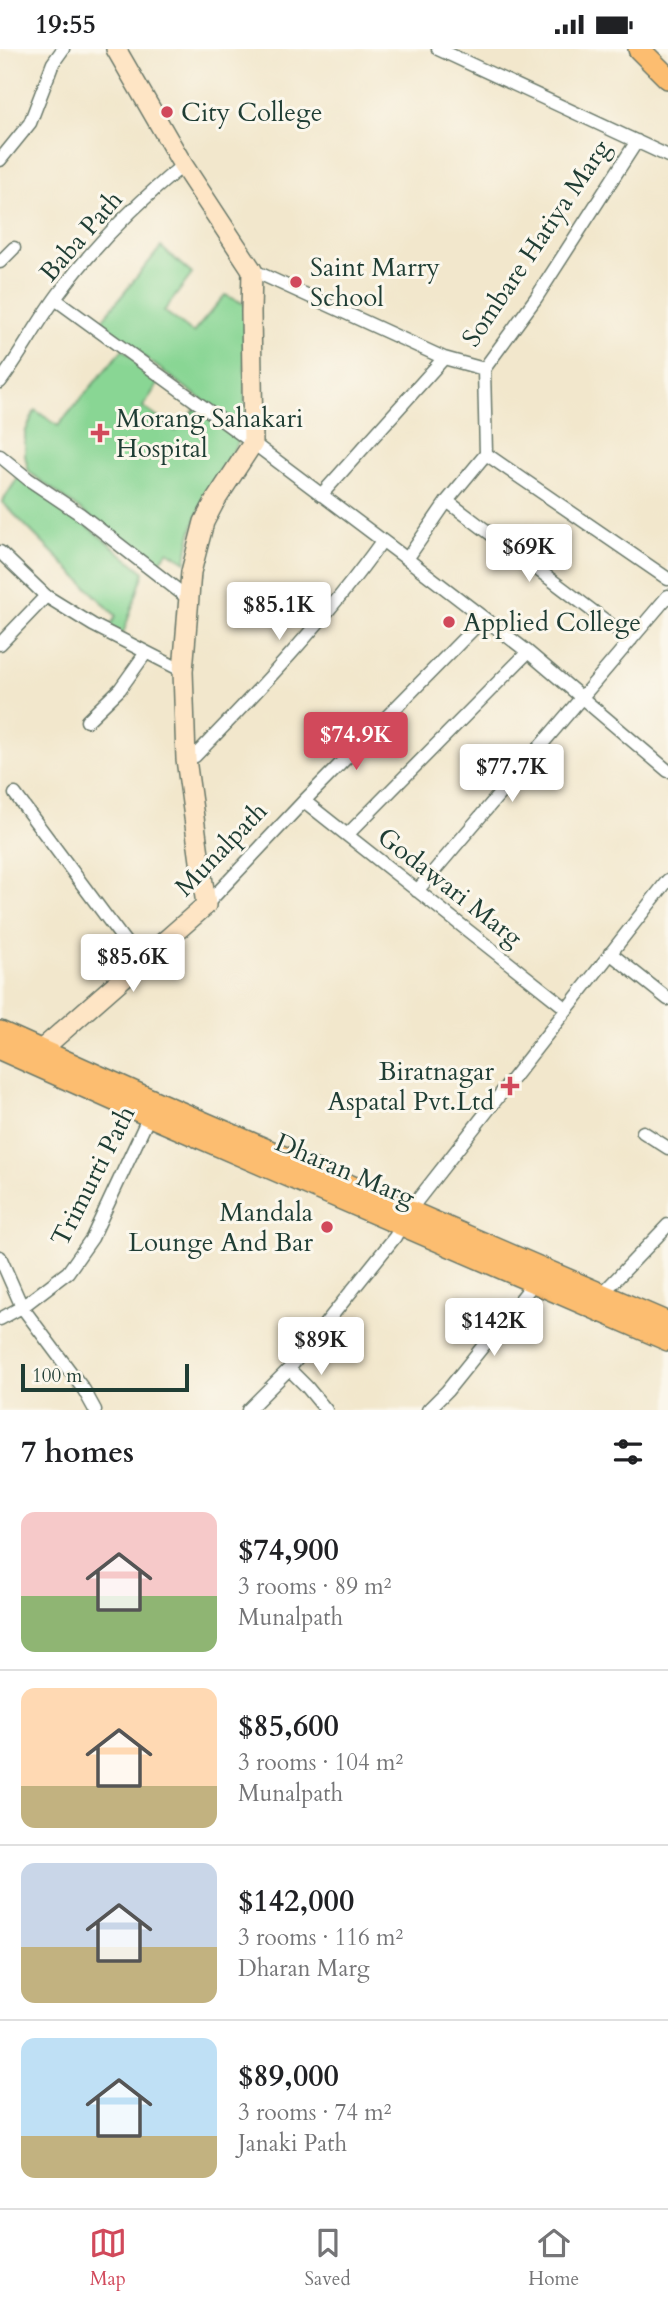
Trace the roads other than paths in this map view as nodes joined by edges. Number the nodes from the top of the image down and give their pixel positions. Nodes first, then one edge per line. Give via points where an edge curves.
1 (64, 49) edge
2 (116, 49) edge
3 (438, 49) edge
4 (639, 49) edge
5 (668, 78) edge
6 (637, 141) junction
7 (668, 156) edge
8 (0, 160) edge
9 (183, 165) junction
10 (13, 248) dead end
11 (0, 262) edge
12 (252, 270) junction
13 (55, 299) junction
14 (444, 358) junction
15 (484, 369) junction
16 (0, 382) edge
17 (253, 443) junction
18 (486, 454) junction
19 (0, 456) edge
20 (321, 495) junction
21 (447, 501) junction
22 (382, 541) junction
23 (0, 552) edge
24 (407, 559) junction
25 (668, 579) edge
26 (46, 596) junction
27 (668, 596) edge
28 (189, 599) junction
29 (484, 618) junction
30 (631, 640) junction
31 (0, 644) edge
32 (528, 652) junction
33 (145, 654) junction
34 (183, 671) junction
35 (582, 697) junction
36 (87, 721) dead end
37 (186, 759) junction
38 (668, 771) edge
39 (15, 794) dead end
40 (304, 801) junction
41 (347, 835) junction
42 (668, 880) edge
43 (418, 891) junction
44 (206, 905) junction
45 (610, 953) junction
46 (139, 962) junction
47 (668, 999) edge
48 (567, 1009) junction
49 (0, 1031) edge
50 (0, 1049) edge
51 (37, 1056) junction
52 (153, 1109) junction
53 (643, 1132) dead end
54 (668, 1148) edge
55 (405, 1218) junction
56 (668, 1225) edge
57 (0, 1257) edge
58 (534, 1283) junction
59 (601, 1295) junction
60 (22, 1307) junction
61 (0, 1319) edge
62 (668, 1323) edge
63 (668, 1340) edge
64 (289, 1369) junction
65 (95, 1410) edge
66 (248, 1410) edge
67 (326, 1410) edge
68 (428, 1410) edge

1 - 8 street via 53,63 30,123
2 - 9 street
3 - 6 street
4 - 5 main road
6 - 7 street
6 - 15 street, Sombare Hatiya Marg
9 - 12 street
9 - 13 street, Baba Path via 108,236
10 - 11 street
12 - 14 street, Sombare Hatiya Marg
12 - 17 street
13 - 16 street, Baba Path
13 - 17 street
14 - 15 street, Sombare Hatiya Marg
14 - 20 street
15 - 18 street
17 - 20 street
17 - 28 street via 204,522
18 - 21 street
18 - 25 street
19 - 28 street
20 - 22 street
21 - 24 street
21 - 30 street
22 - 24 street
22 - 37 street via 354,581 273,675 195,756
23 - 26 street
24 - 29 street
26 - 31 street
26 - 33 street
27 - 30 street
28 - 34 street
29 - 32 street
29 - 40 street, Munalpath
30 - 35 street
32 - 35 street
32 - 41 street
33 - 34 street
33 - 36 street via 120,689
34 - 37 street
35 - 38 street
35 - 43 street
37 - 44 street
39 - 46 street
40 - 41 street, Godawari Marg
40 - 44 street, Munalpath
41 - 43 street, Godawari Marg
42 - 45 street
43 - 48 street, Godawari Marg
44 - 46 street, Munalpath
45 - 47 street
45 - 48 street
46 - 51 street, Munalpath
48 - 55 street
49 - 51 main road, Dharan Marg
50 - 51 main road, Dharan Marg
51 - 52 main road, Dharan Marg
52 - 55 main road, Dharan Marg
52 - 60 street, Trimurti Path via 92,1238 68,1272
53 - 54 street
55 - 58 main road, Dharan Marg
55 - 59 main road, Dharan Marg
55 - 64 street via 395,1237
56 - 59 street
57 - 60 street
58 - 63 main road, Dharan Marg
58 - 68 street
59 - 62 main road, Dharan Marg
60 - 61 street, Trimurti Path
60 - 65 street
64 - 66 street
64 - 67 street

